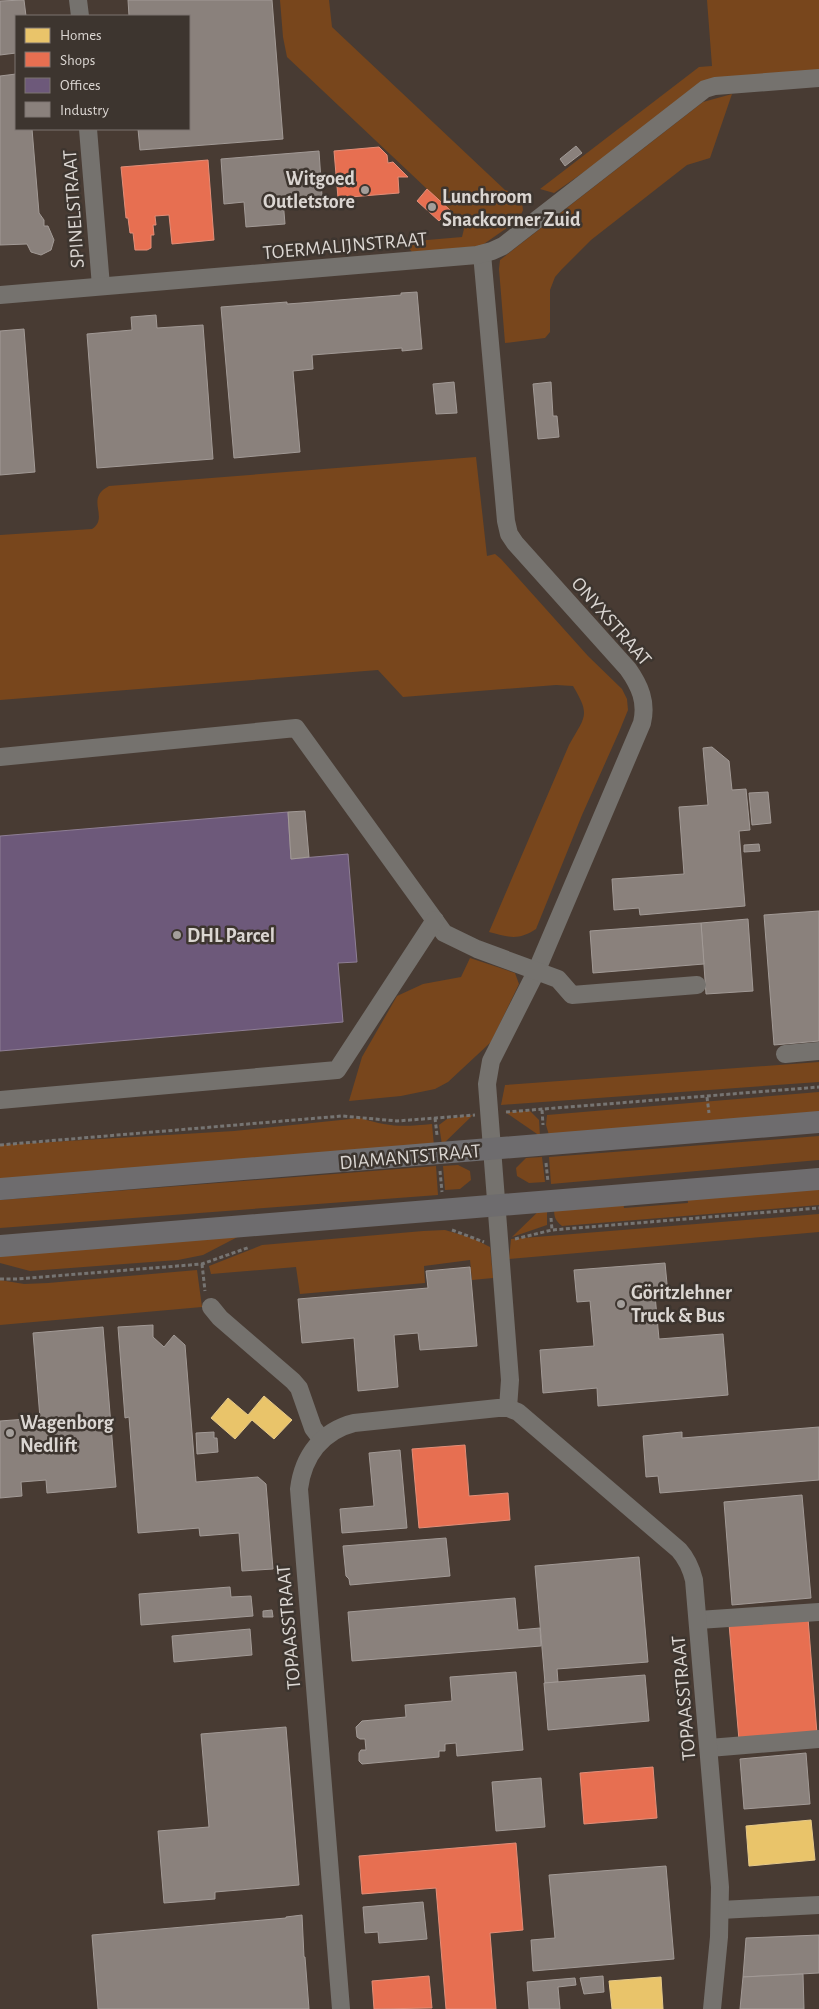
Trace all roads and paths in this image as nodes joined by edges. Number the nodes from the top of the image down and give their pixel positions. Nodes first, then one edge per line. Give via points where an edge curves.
1 (78, 0) edge
2 (80, 15) edge
3 (819, 78) edge
4 (88, 130) edge
5 (482, 254) junction
6 (101, 286) junction
7 (0, 294) edge
8 (0, 757) edge
9 (435, 920) junction
10 (536, 972) junction
11 (697, 985) dead end
12 (819, 1051) edge
13 (785, 1054) dead end
14 (819, 1087) edge
15 (0, 1100) edge
16 (542, 1110) junction
17 (489, 1114) junction
18 (819, 1122) edge
19 (0, 1145) edge
20 (545, 1145) junction
21 (492, 1149) junction
22 (819, 1179) edge
23 (0, 1190) edge
24 (550, 1201) junction
25 (497, 1205) junction
26 (819, 1208) edge
27 (552, 1230) junction
28 (500, 1241) junction
29 (0, 1246) edge
30 (0, 1279) edge
31 (211, 1307) joint
32 (508, 1408) junction
33 (322, 1440) junction
34 (819, 1612) edge
35 (698, 1620) junction
36 (819, 1739) edge
37 (709, 1748) junction
38 (819, 1905) edge
39 (720, 1910) junction
40 (341, 2009) edge
41 (712, 2009) edge

1 - 2 street
3 - 5 street, TOERMALIJNSTRAAT via 705,89 502,246
4 - 6 street, SPINELSTRAAT
5 - 6 street, TOERMALIJNSTRAAT
5 - 10 street, ONYXSTRAAT via 506,520 510,534 628,669 639,687 644,705 642,723
6 - 7 street, TOERMALIJNSTRAAT
8 - 9 street via 296,728
9 - 10 street via 444,933
9 - 15 street via 337,1070
10 - 11 street via 558,979 572,995
10 - 17 street, ONYXSTRAAT via 491,1061 487,1084
12 - 13 street
14 - 16 path
16 - 17 path
16 - 20 path
17 - 19 path via 397,1121 342,1116
17 - 21 street, ONYXSTRAAT
18 - 20 main road, DIAMANTSTRAAT
20 - 21 main road, DIAMANTSTRAAT
20 - 24 path
21 - 23 main road, DIAMANTSTRAAT
21 - 25 street, ONYXSTRAAT
22 - 24 main road
24 - 25 main road
24 - 27 path
25 - 28 street
25 - 29 main road
26 - 27 path
27 - 28 path
28 - 32 street via 510,1380
30 - 31 path via 202,1264 206,1297
31 - 33 street via 294,1381 310,1424
32 - 33 street, TOPAASSTRAAT via 354,1423 340,1426
32 - 35 street, TOPAASSTRAAT via 518,1412 687,1558 694,1580
33 - 40 street, TOPAASSTRAAT via 310,1452 298,1489
34 - 35 street
35 - 37 street, TOPAASSTRAAT
36 - 37 street
37 - 39 street, TOPAASSTRAAT
38 - 39 street
39 - 41 street, TOPAASSTRAAT

